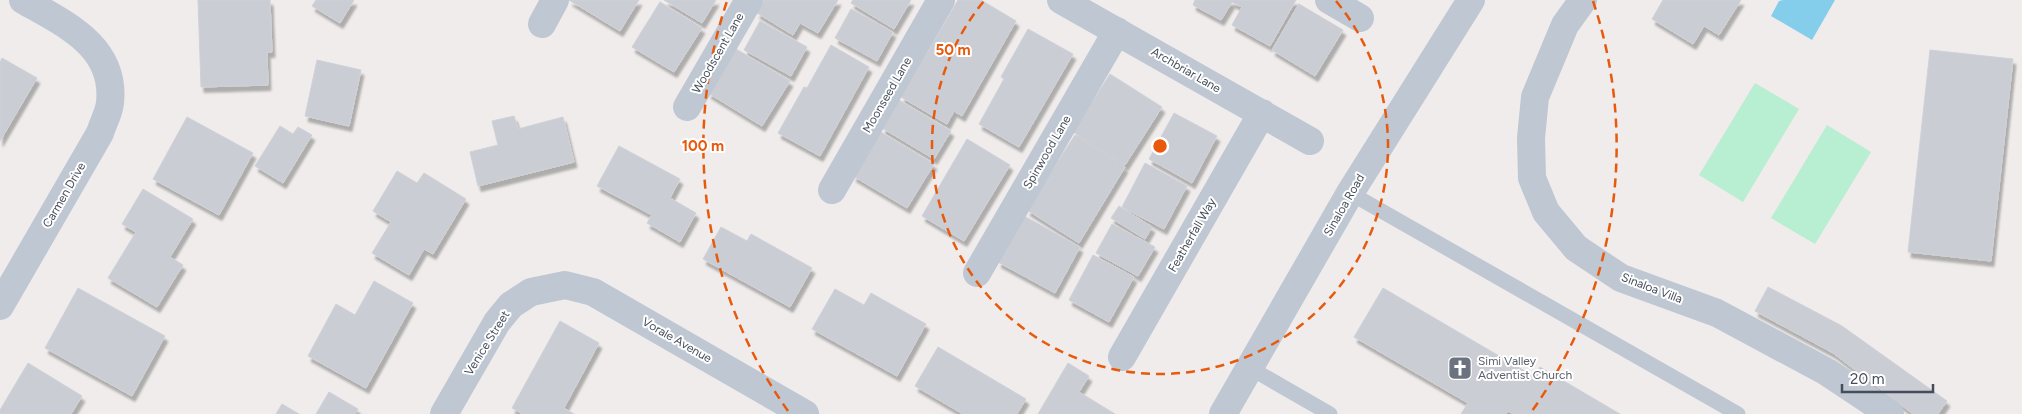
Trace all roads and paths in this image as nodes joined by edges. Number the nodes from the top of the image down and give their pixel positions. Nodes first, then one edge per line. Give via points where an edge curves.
1 (23, 0) edge
2 (555, 0) edge
3 (749, 0) edge
4 (941, 0) edge
5 (1061, 0) edge
6 (1329, 0) edge
7 (1471, 0) edge
8 (1583, 0) edge
9 (1360, 18) dead end
10 (542, 24) dead end
11 (1116, 31) junction
12 (687, 106) dead end
13 (1262, 114) junction
14 (1310, 142) dead end
15 (832, 190) dead end
16 (1350, 193) junction
17 (977, 273) dead end
18 (543, 289) joint
19 (0, 306) edge
20 (1122, 357) dead end
21 (1250, 368) junction
22 (444, 414) edge
23 (805, 414) edge
24 (1223, 414) edge
25 (1330, 414) edge
26 (1738, 414) edge
27 (1890, 414) edge

1 - 19 street, Carmen Drive via 76,30 98,52 109,79 110,104 100,133
2 - 10 street
3 - 12 street, Woodscent Lane
4 - 15 street, Moonseed Lane
5 - 11 street, Archbriar Lane
6 - 9 street
7 - 16 street, Sinaloa Road
8 - 27 street, Sinaloa Villa via 1565,25 1535,97 1532,178 1546,212 1576,248 1621,278 1717,313 1827,372
11 - 13 street, Archbriar Lane
11 - 17 street, Spinwood Lane
13 - 14 street, Archbriar Lane
13 - 20 street, Featherfall Way
16 - 21 street, Sinaloa Road
16 - 26 lane
18 - 22 street, Venice Street via 511,304 497,322
18 - 23 street, Vorale Avenue via 565,285 593,292
21 - 24 street, Sinaloa Road
21 - 25 lane

